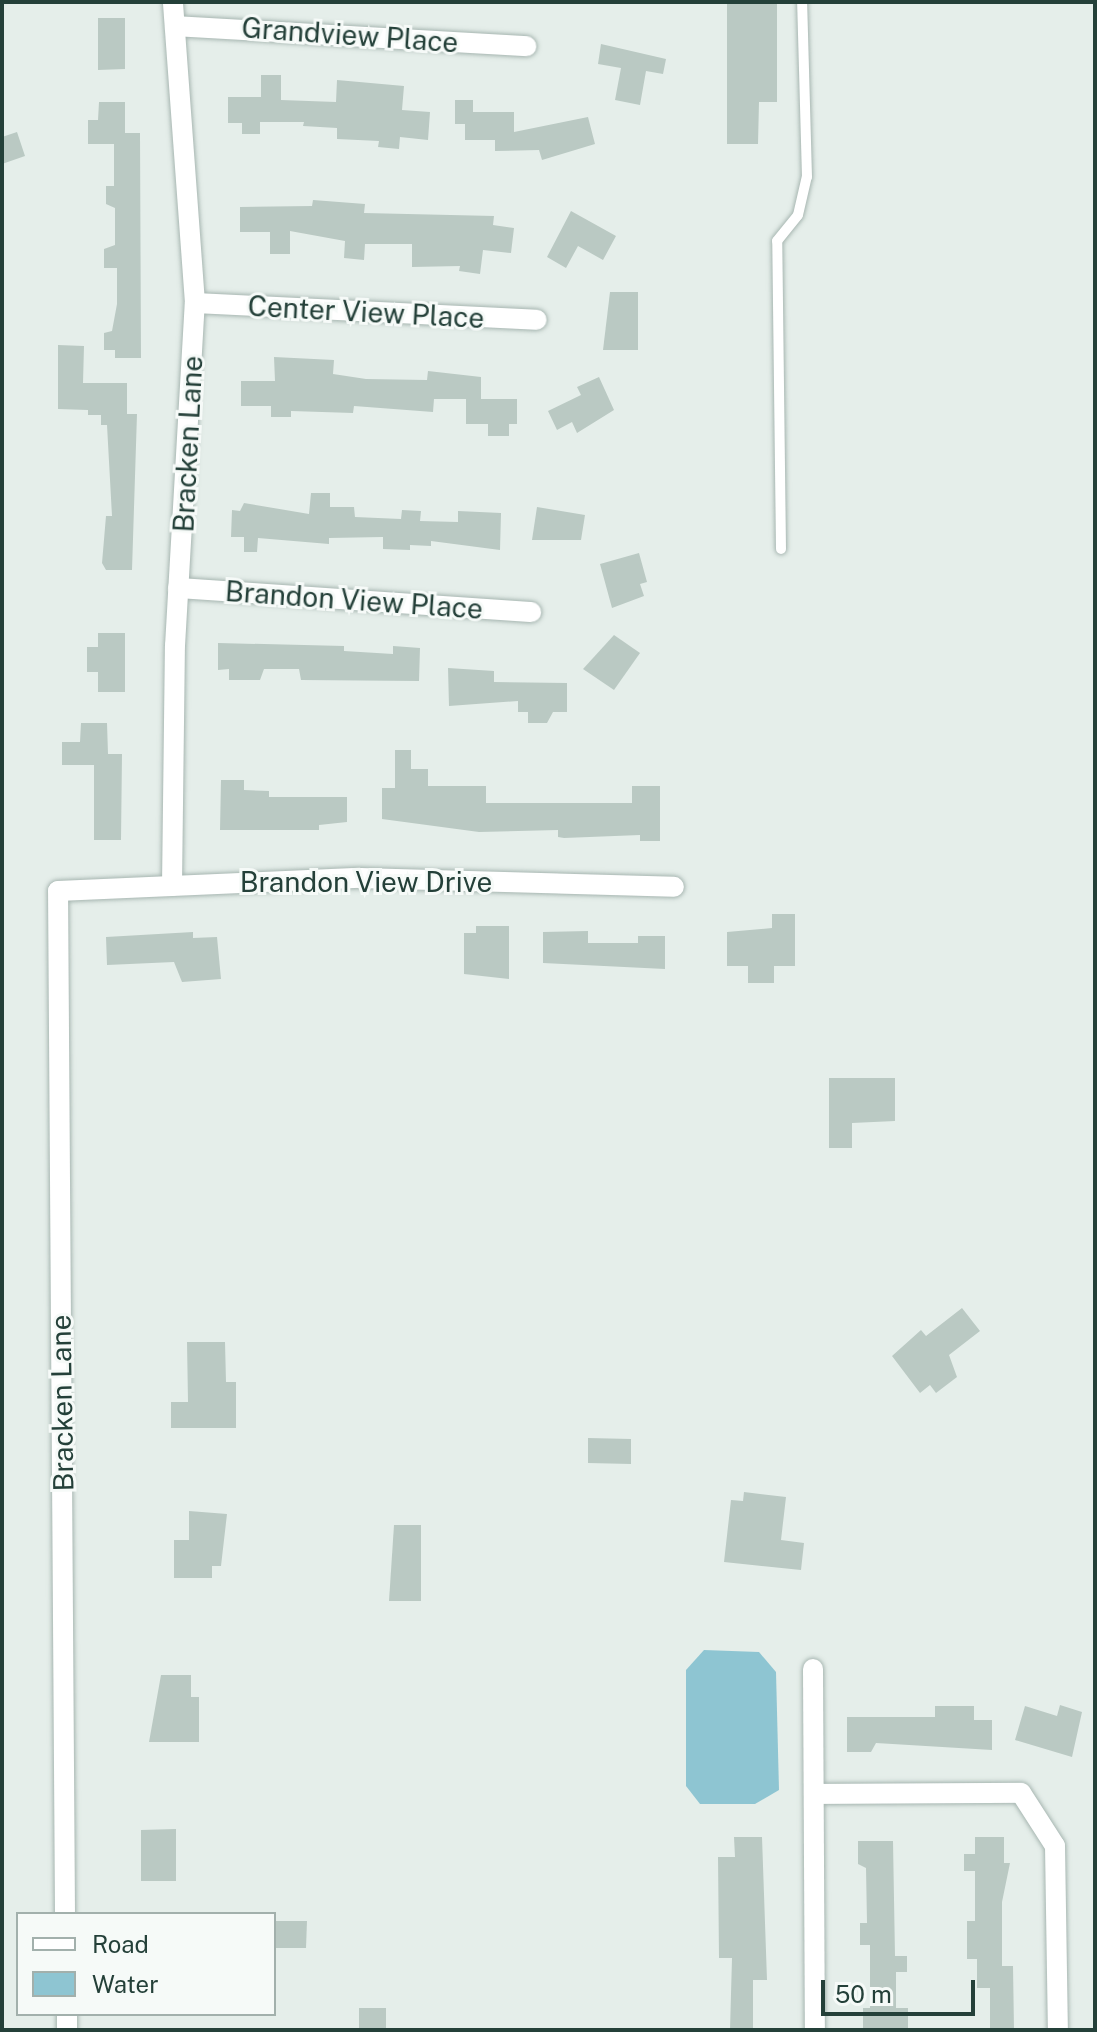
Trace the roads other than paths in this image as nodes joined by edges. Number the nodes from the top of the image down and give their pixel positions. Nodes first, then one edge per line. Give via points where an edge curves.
1 (173, 2) edge
2 (802, 2) edge
3 (175, 26) junction
4 (526, 46) dead end
5 (195, 303) junction
6 (537, 320) dead end
7 (781, 549) dead end
8 (178, 588) junction
9 (531, 612) dead end
10 (172, 886) junction
11 (674, 887) dead end
12 (58, 891) joint
13 (813, 1669) dead end
14 (815, 1794) junction
15 (65, 1912) edge
16 (815, 2030) edge
17 (1058, 2030) edge

1 - 3 street, Bracken Lane
2 - 7 lane via 807,177 798,215 777,241
3 - 4 street, Grandview Place
3 - 5 street, Bracken Lane
5 - 6 street, Center View Place
5 - 8 street, Bracken Lane
8 - 9 street, Brandon View Place
8 - 10 street, Bracken Lane
10 - 11 street, Brandon View Drive via 391,878
10 - 12 street, Brandon View Drive
12 - 15 street, Bracken Lane
13 - 14 street
14 - 16 street
14 - 17 street via 1021,1793 1055,1846

